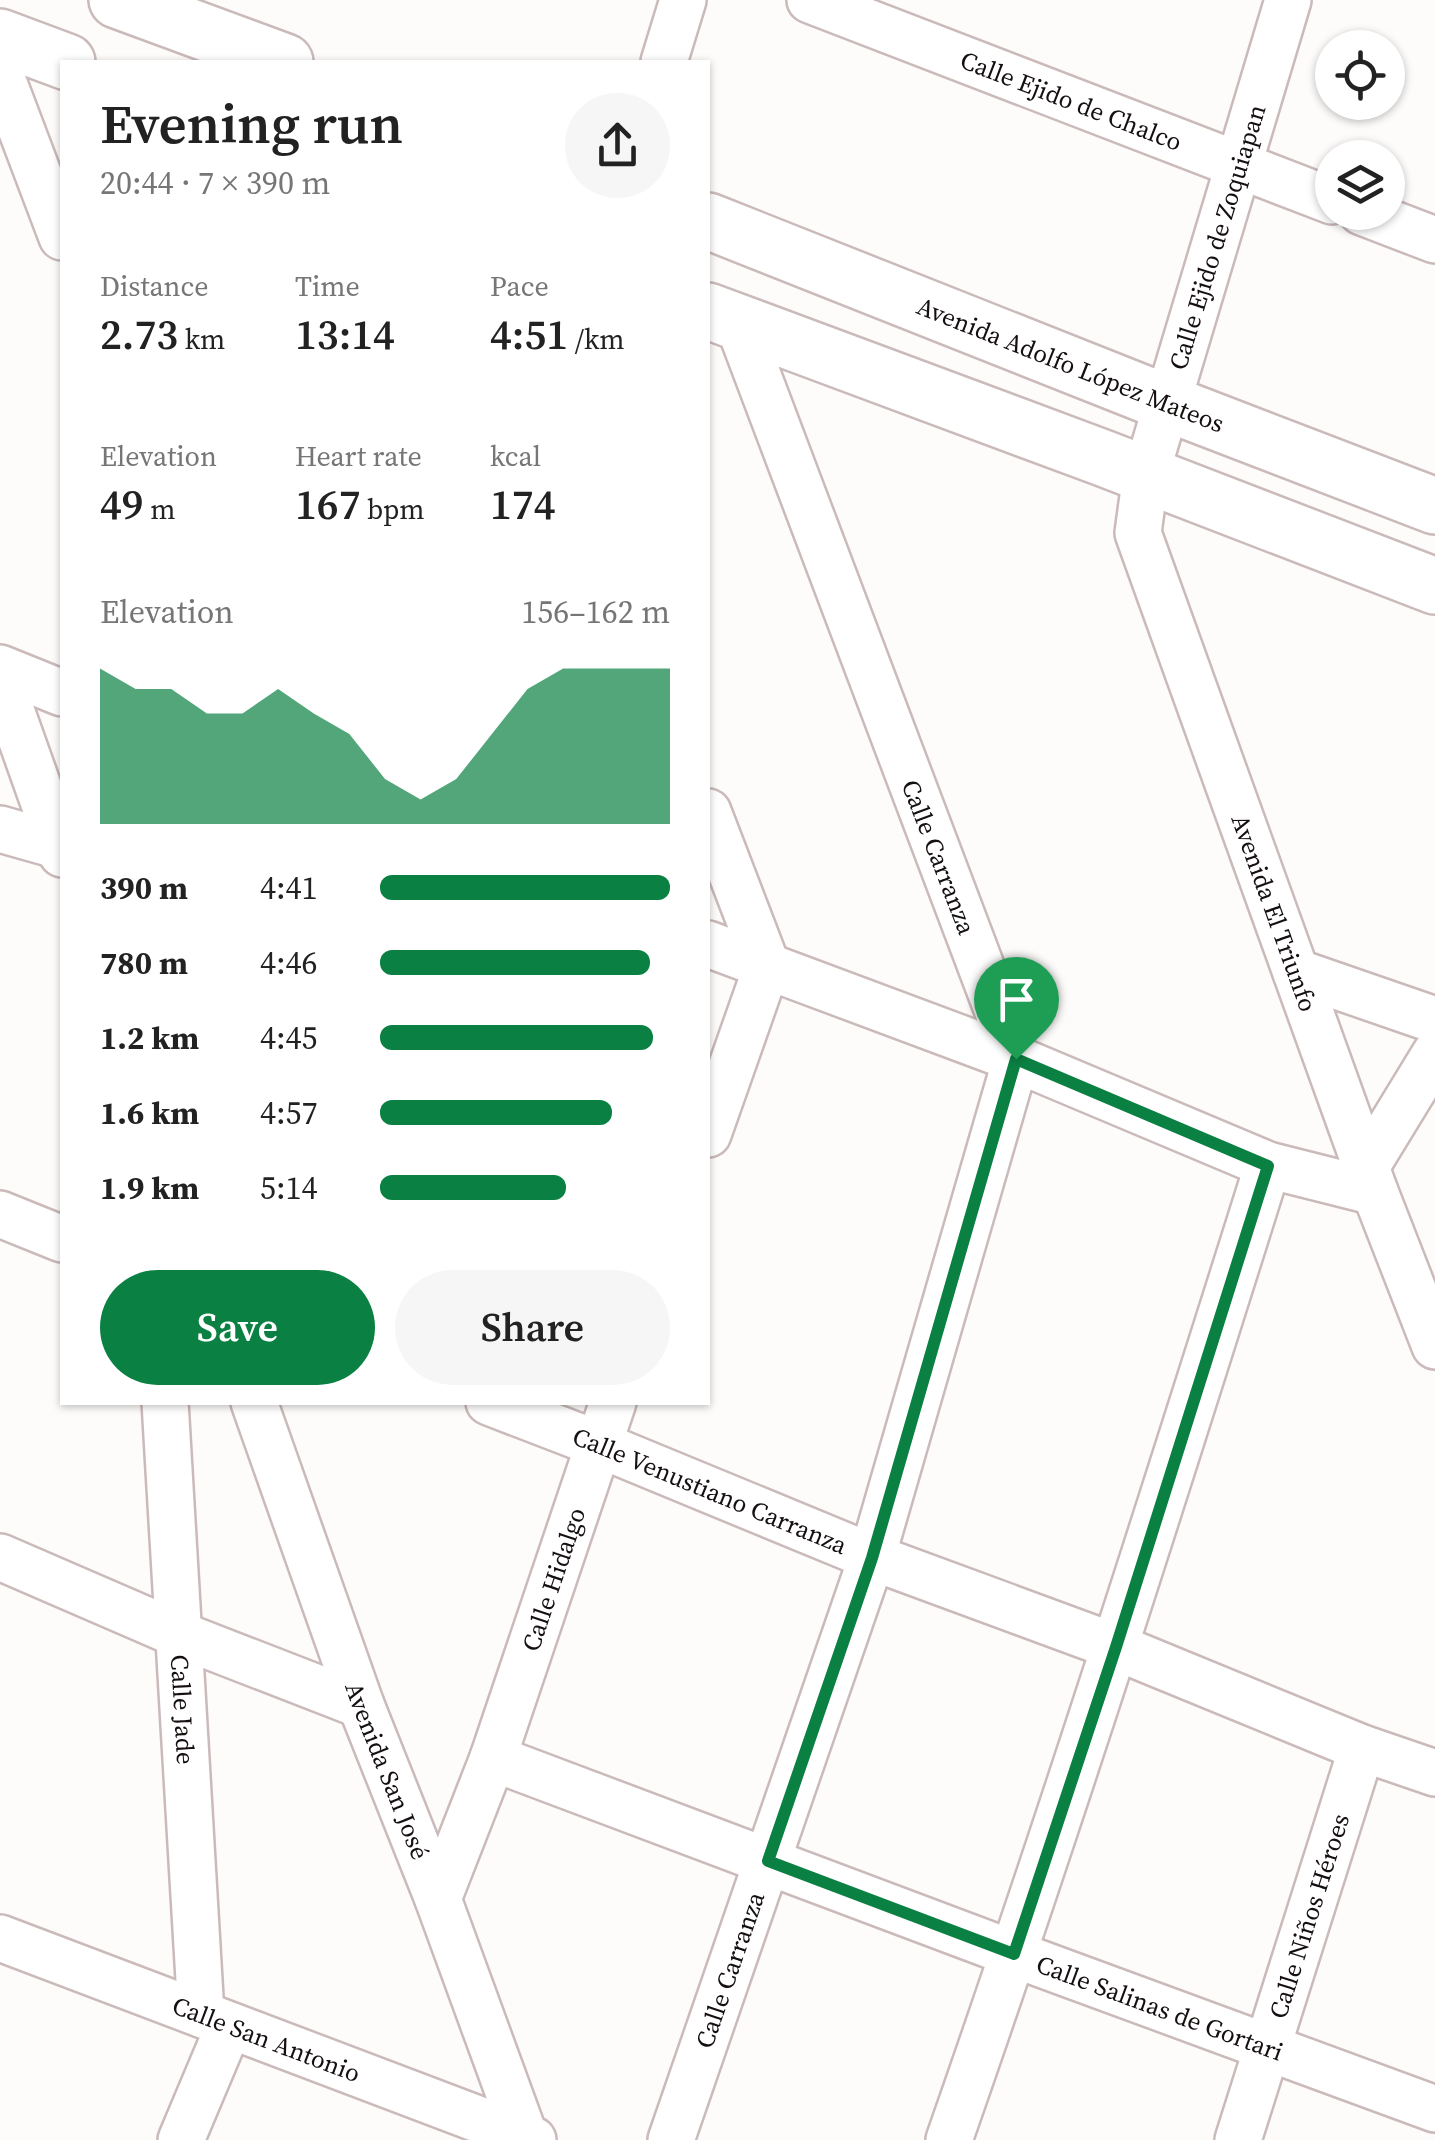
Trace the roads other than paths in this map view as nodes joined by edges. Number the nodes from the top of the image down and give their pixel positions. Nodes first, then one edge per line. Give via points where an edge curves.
1 (117, 0) edge
2 (684, 0) edge
3 (810, 0) edge
4 (1288, 0) edge
5 (0, 37) edge
6 (62, 60) edge
7 (280, 60) edge
8 (665, 60) edge
9 (0, 74) edge
10 (1238, 166) junction
11 (1315, 195) edge
12 (710, 223) edge
13 (1405, 228) edge
14 (60, 233) edge
15 (1435, 240) edge
16 (723, 317) edge
17 (1167, 403) junction
18 (1146, 474) junction
19 (1435, 506) edge
20 (1435, 586) edge
21 (0, 668) edge
22 (0, 679) edge
23 (60, 692) edge
24 (710, 817) edge
25 (4, 842) edge
26 (60, 847) edge
27 (60, 850) edge
28 (710, 945) edge
29 (767, 966) junction
30 (1296, 972) junction
31 (1435, 1020) edge
32 (1435, 1054) edge
33 (1016, 1059) junction
34 (710, 1128) edge
35 (1268, 1166) junction
36 (1370, 1180) junction
37 (0, 1214) edge
38 (60, 1237) edge
39 (1435, 1346) edge
40 (165, 1405) edge
41 (255, 1405) edge
42 (497, 1405) edge
43 (612, 1405) edge
44 (598, 1444) junction
45 (0, 1557) edge
46 (872, 1558) junction
47 (178, 1634) junction
48 (1116, 1647) junction
49 (361, 1705) junction
50 (1362, 1748) junction
51 (493, 1758) junction
52 (1435, 1773) edge
53 (768, 1861) junction
54 (438, 1899) junction
55 (0, 1938) edge
56 (1014, 1954) junction
57 (215, 2020) junction
58 (1268, 2046) junction
59 (1435, 2110) edge
60 (474, 2130) edge
61 (528, 2139) edge
62 (181, 2140) edge
63 (671, 2140) edge
64 (949, 2140) edge
65 (1238, 2140) edge

1 - 7 main road
2 - 8 street
3 - 10 street, Calle Ejido de Chalco
4 - 10 street, Calle Ejido de Zoquiapan
5 - 6 main road
9 - 14 street
10 - 11 street, Calle Ejido de Chalco
10 - 17 street, Calle Ejido de Zoquiapan
12 - 17 main road, Avenida Adolfo López Mateos
13 - 15 street
16 - 18 main road
16 - 33 street, Calle Carranza
17 - 18 street, Calle Ejido de Zoquiapan
17 - 19 main road, Avenida Adolfo López Mateos
18 - 20 main road
18 - 30 street, Avenida El Triunfo via 1138,533
21 - 23 street
22 - 26 street
24 - 29 street
25 - 27 street
28 - 29 street
29 - 33 street
29 - 34 street
30 - 31 street
30 - 36 street, Avenida El Triunfo
32 - 36 street
33 - 35 street
33 - 46 street, Calle Carranza
35 - 36 street
35 - 48 street
36 - 39 street, Avenida El Triunfo
37 - 38 street
40 - 47 street, Calle Jade
41 - 49 street, Avenida San José
42 - 44 street, Calle Venustiano Carranza
43 - 44 street, Calle Hidalgo
44 - 46 street, Calle Venustiano Carranza
44 - 51 street, Calle Hidalgo
45 - 47 street
46 - 48 street, Calle Venustiano Carranza
46 - 53 street, Calle Carranza
47 - 49 street
47 - 57 street, Calle Jade
48 - 50 street, Calle Venustiano Carranza
48 - 56 street
49 - 54 street, Avenida San José
50 - 52 street, Calle Venustiano Carranza
50 - 58 street, Calle Niños Héroes
51 - 53 street, Calle Salinas de Gortari
51 - 54 street, Calle Hidalgo
53 - 56 street, Calle Salinas de Gortari
53 - 63 street, Calle Carranza
54 - 61 street, Avenida San José
55 - 57 street, Calle San Antonio
56 - 58 street, Calle Salinas de Gortari
56 - 64 street
57 - 60 street, Calle San Antonio
57 - 62 street, Calle Jade
58 - 59 street, Calle Salinas de Gortari
58 - 65 street, Calle Niños Héroes
60 - 61 street, Calle San Antonio

